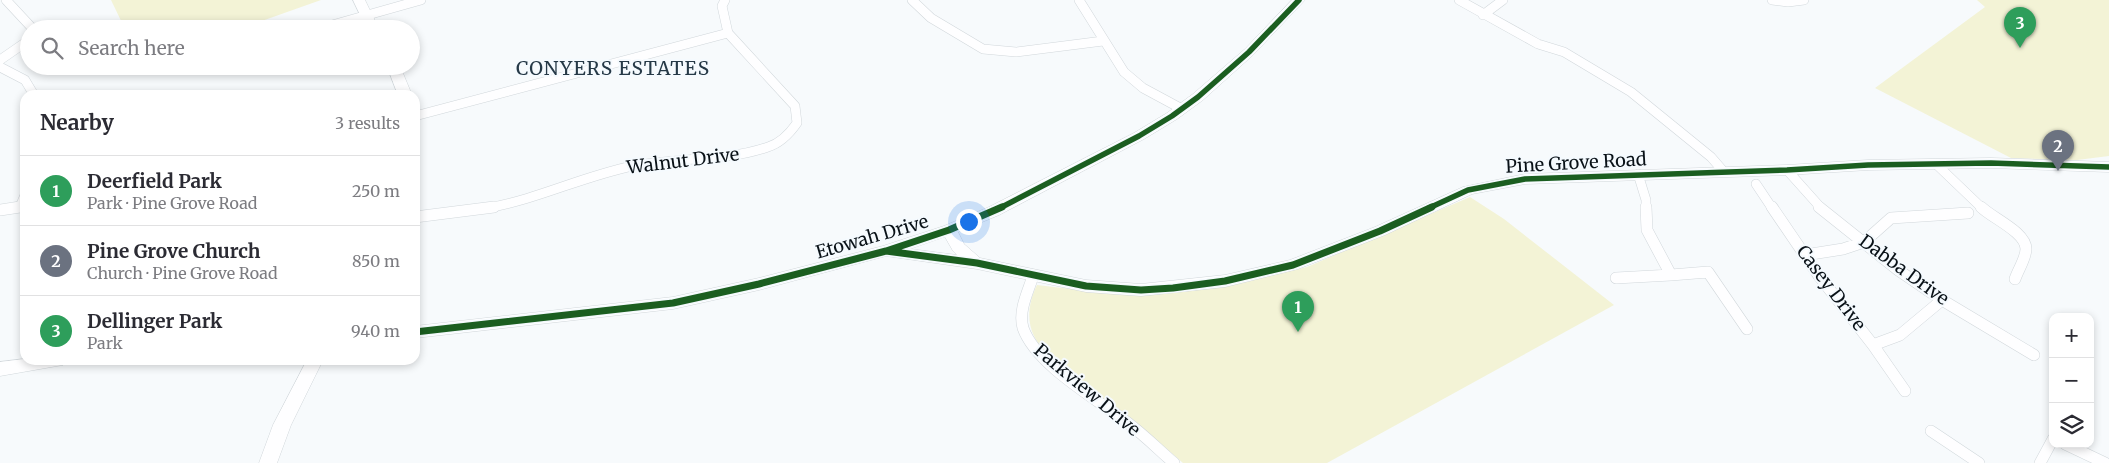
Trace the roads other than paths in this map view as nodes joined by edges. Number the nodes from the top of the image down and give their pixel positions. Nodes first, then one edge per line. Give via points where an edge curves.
1 (6, 0) edge
2 (359, 0) edge
3 (421, 0) edge
4 (725, 0) edge
5 (912, 0) edge
6 (1080, 0) edge
7 (1299, 0) edge
8 (1458, 0) edge
9 (1503, 0) edge
10 (1772, 0) edge
11 (1804, 0) edge
12 (1483, 15) junction
13 (366, 17) junction
14 (25, 20) edge
15 (354, 20) edge
16 (368, 20) edge
17 (728, 32) junction
18 (1103, 41) junction
19 (20, 48) edge
20 (0, 60) edge
21 (0, 67) edge
22 (397, 75) edge
23 (31, 90) edge
24 (403, 90) edge
25 (1182, 109) junction
26 (420, 115) edge
27 (1936, 164) junction
28 (2109, 167) edge
29 (1786, 170) junction
30 (1724, 172) junction
31 (1638, 174) junction
32 (1756, 184) dead end
33 (20, 206) edge
34 (0, 210) edge
35 (1968, 213) dead end
36 (420, 217) edge
37 (949, 230) junction
38 (1864, 242) junction
39 (886, 251) junction
40 (1805, 254) junction
41 (945, 258) junction
42 (977, 263) junction
43 (1670, 275) junction
44 (1034, 276) junction
45 (1616, 278) dead end
46 (2014, 279) dead end
47 (1942, 300) junction
48 (1747, 329) dead end
49 (420, 331) edge
50 (1874, 345) junction
51 (2034, 355) dead end
52 (25, 365) edge
53 (312, 365) edge
54 (0, 369) edge
55 (1905, 391) dead end
56 (1931, 431) dead end
57 (2049, 447) edge
58 (2073, 448) edge
59 (268, 463) edge
60 (1174, 463) edge
61 (1979, 463) edge
62 (2040, 463) edge
63 (2106, 463) edge

1 - 14 street
2 - 13 street
3 - 13 street
4 - 17 street, Walnut Drive via 722,6
5 - 18 street via 931,18 982,49 1016,52
6 - 18 street
7 - 25 street, Etowah Drive via 1249,52
8 - 12 street
9 - 12 street
10 - 11 street
12 - 30 street via 1538,44 1564,52 1630,92 1711,157
13 - 15 street
13 - 16 street
17 - 26 street
17 - 36 street, Walnut Drive via 795,106 797,122 789,135 772,146 750,153 621,168 503,206
18 - 25 street via 1129,77
19 - 20 street
21 - 23 street via 25,80
22 - 24 street
25 - 37 street, Etowah Drive via 1139,136
27 - 28 street, Pine Grove Road
27 - 29 street, Pine Grove Road
27 - 46 street via 1984,210 2024,241 2026,250
29 - 30 street, Pine Grove Road
29 - 38 street, Dabba Drive via 1824,212
30 - 31 street, Pine Grove Road
31 - 43 street via 1646,200 1648,230
31 - 44 street, Pine Grove Road via 1534,179 1468,190 1305,262 1225,281 1141,290 1086,286
32 - 40 street, Casey Drive
33 - 34 street
35 - 38 street via 1891,218
37 - 39 street, Etowah Drive
37 - 41 street
37 - 42 street via 961,251
38 - 40 street
38 - 47 street, Dabba Drive
39 - 41 street, Pine Grove Road
39 - 49 street, Etowah Drive via 673,303
40 - 50 street, Casey Drive
41 - 42 street, Pine Grove Road
42 - 44 street, Pine Grove Road
43 - 45 street
43 - 48 street via 1708,272
44 - 60 street, Parkview Drive via 1022,313 1023,327 1030,343 1046,361
47 - 50 street via 1900,335
47 - 51 street, Dabba Drive
50 - 55 street, Casey Drive
52 - 54 street
53 - 59 street
56 - 61 street
57 - 62 street
58 - 63 street

